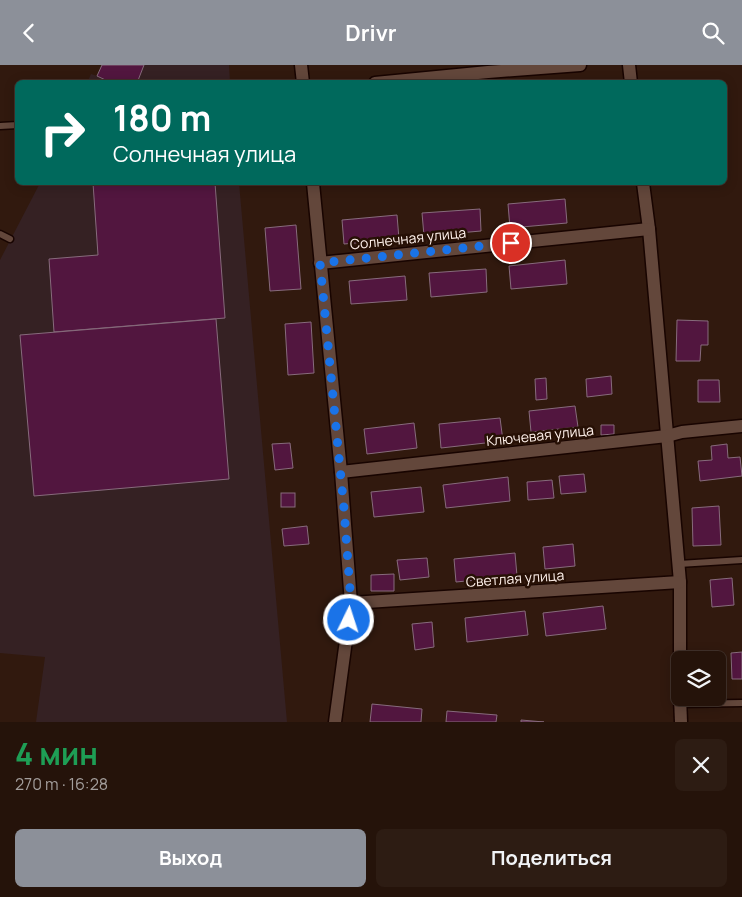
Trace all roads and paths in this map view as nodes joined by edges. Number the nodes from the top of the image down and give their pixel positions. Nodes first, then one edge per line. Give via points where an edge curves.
1 (301, 65) edge
2 (580, 65) edge
3 (629, 65) edge
4 (303, 80) edge
5 (409, 80) edge
6 (631, 80) edge
7 (15, 125) edge
8 (0, 126) edge
9 (312, 185) edge
10 (643, 185) edge
11 (649, 229) junction
12 (0, 234) edge
13 (10, 239) dead end
14 (320, 263) junction
15 (742, 426) edge
16 (667, 436) junction
17 (340, 471) junction
18 (742, 560) edge
19 (679, 564) junction
20 (680, 582) junction
21 (351, 603) junction
22 (680, 651) edge
23 (726, 702) edge
24 (742, 703) edge
25 (680, 706) edge
26 (335, 722) edge
27 (681, 722) edge

1 - 4 street
2 - 5 street
3 - 6 street
7 - 8 lane
9 - 14 street
10 - 11 street
11 - 14 street, Солнечная улица
11 - 16 street
12 - 13 lane
14 - 17 street
15 - 16 street, Ключевая улица
16 - 17 street, Ключевая улица
16 - 19 street
17 - 21 street
18 - 19 lane
19 - 20 street
20 - 21 street, Светлая улица
20 - 22 street
21 - 26 street
23 - 24 lane
25 - 27 street

